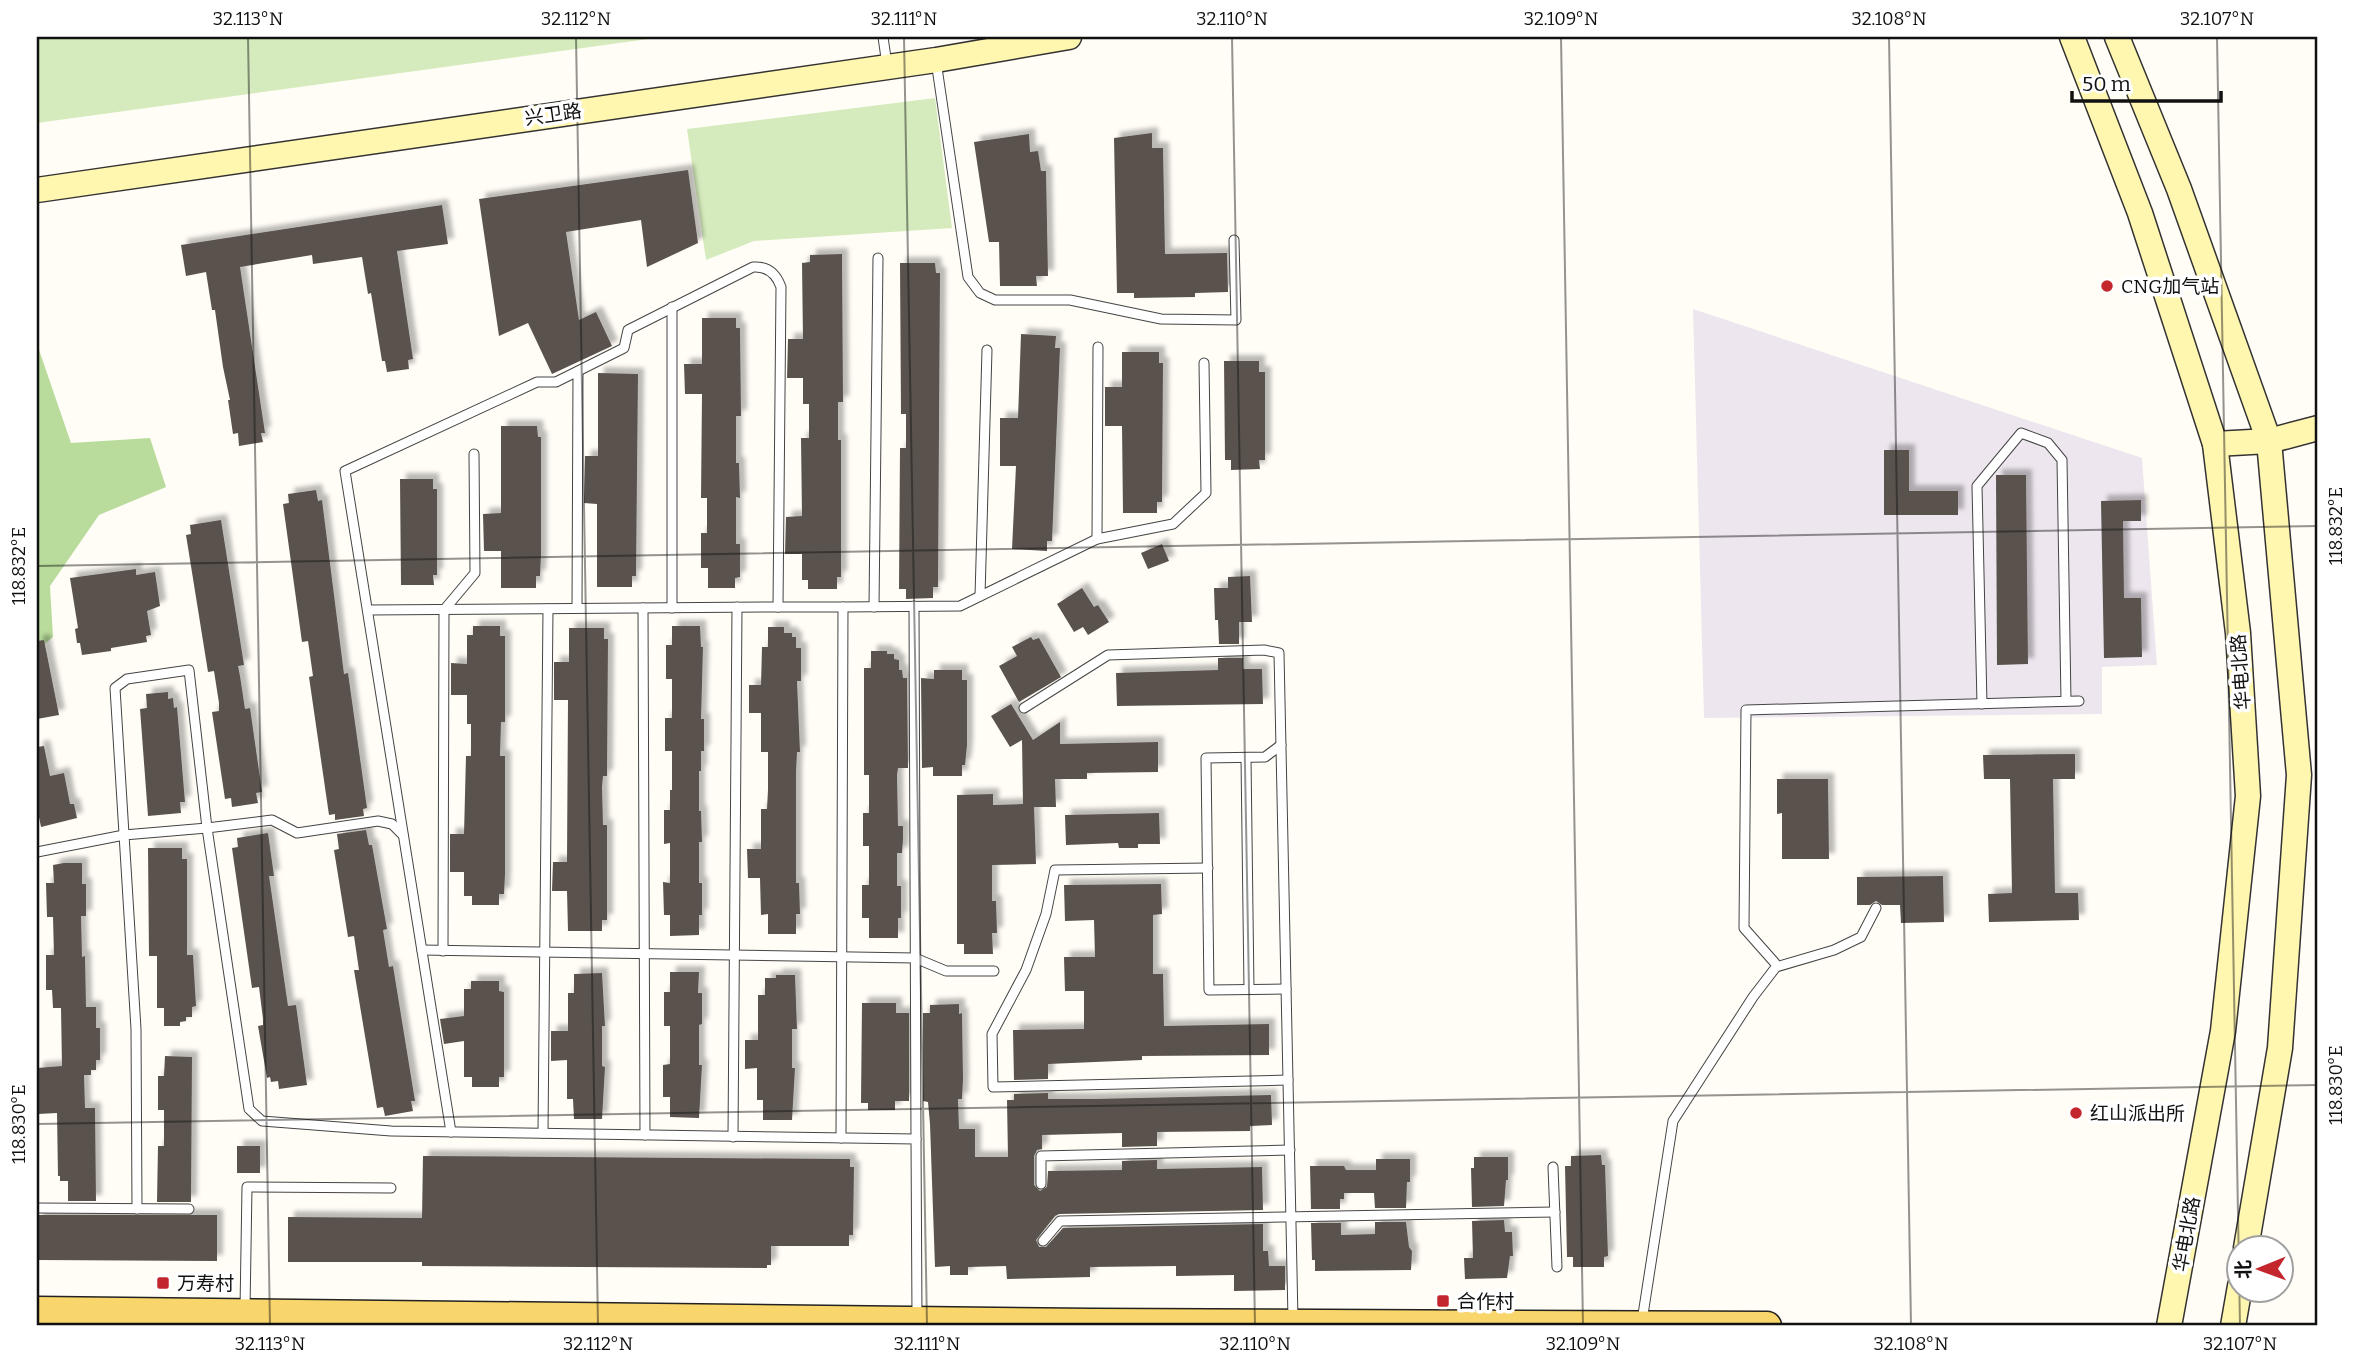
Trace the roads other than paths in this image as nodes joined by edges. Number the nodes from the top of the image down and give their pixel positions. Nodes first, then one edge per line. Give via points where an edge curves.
1 (883, 37) edge
2 (1069, 37) edge
3 (2072, 37) edge
4 (2117, 37) edge
5 (936, 60) junction
6 (887, 67) junction
7 (37, 190) edge
8 (1234, 240) dead end
9 (878, 258) dead end
10 (672, 307) junction
11 (1098, 347) dead end
12 (987, 350) dead end
13 (1204, 363) dead end
14 (578, 372) junction
15 (2318, 428) edge
16 (2269, 441) junction
17 (2215, 444) junction
18 (474, 454) dead end
19 (1097, 539) junction
20 (980, 596) junction
21 (914, 606) junction
22 (737, 607) junction
23 (778, 607) junction
24 (843, 607) junction
25 (874, 607) junction
26 (578, 608) junction
27 (643, 608) junction
28 (672, 608) junction
29 (548, 609) junction
30 (368, 610) junction
31 (444, 610) junction
32 (2079, 701) dead end
33 (2066, 702) junction
34 (1982, 704) junction
35 (1024, 708) dead end
36 (1281, 745) junction
37 (1246, 758) junction
38 (207, 828) junction
39 (124, 835) junction
40 (404, 837) junction
41 (37, 852) edge
42 (1208, 868) junction
43 (1877, 908) dead end
44 (422, 950) junction
45 (443, 950) junction
46 (544, 952) junction
47 (645, 954) junction
48 (735, 955) junction
49 (841, 956) junction
50 (915, 958) junction
51 (1775, 963) dead end
52 (994, 971) dead end
53 (1249, 989) junction
54 (1286, 989) junction
55 (1288, 1080) junction
56 (451, 1132) junction
57 (543, 1133) junction
58 (645, 1135) junction
59 (733, 1136) junction
60 (841, 1138) junction
61 (916, 1139) junction
62 (1290, 1150) junction
63 (1553, 1167) dead end
64 (1041, 1184) dead end
65 (391, 1188) dead end
66 (37, 1208) edge
67 (137, 1209) junction
68 (189, 1209) dead end
69 (1555, 1212) junction
70 (1292, 1218) junction
71 (2248, 1234) edge
72 (1043, 1241) dead end
73 (1557, 1267) dead end
74 (2236, 1304) edge
75 (37, 1311) edge
76 (245, 1314) junction
77 (917, 1321) junction
78 (1294, 1324) junction
79 (1641, 1326) edge
80 (1767, 1326) edge
81 (2169, 1326) edge
82 (2232, 1326) edge

1 - 6 lane
2 - 5 main road, 兴卫路
3 - 17 main road, 华电北路 via 2140,213
4 - 16 main road via 2179,189
5 - 6 main road, 兴卫路
5 - 8 lane via 968,277 987,297 1070,300 1161,319 1236,320
6 - 7 main road, 兴卫路
9 - 25 lane
10 - 14 lane via 628,330 624,348
10 - 23 lane via 753,267 767,269 778,279
10 - 28 lane
11 - 19 lane
12 - 20 lane
13 - 19 lane via 1206,493 1173,524
14 - 26 lane
14 - 30 lane via 556,382 537,382 345,471
15 - 16 main road
16 - 17 main road
16 - 71 main road via 2299,775 2280,1048
17 - 81 main road, 华电北路 via 2238,633 2248,796 2222,1031
18 - 31 lane via 475,573
19 - 20 lane
20 - 21 lane via 960,606
21 - 25 lane
21 - 50 lane
22 - 23 lane
22 - 28 lane
22 - 48 lane
23 - 24 lane
24 - 25 lane
24 - 49 lane
26 - 27 lane
26 - 29 lane
27 - 28 lane
27 - 47 lane
29 - 31 lane
29 - 46 lane
30 - 31 lane
30 - 40 lane
31 - 45 lane
32 - 33 lane
33 - 34 lane
33 - 34 lane via 2062,460 2048,443 2021,433 1978,486
34 - 51 lane via 1746,710 1744,928
35 - 36 lane via 1108,655 1264,650 1279,653
36 - 37 lane via 1265,757
36 - 54 lane
37 - 42 lane via 1206,758
37 - 53 lane
38 - 39 lane
38 - 39 lane via 189,670 127,679 115,688
38 - 40 lane via 272,820 297,833 378,821 393,824
38 - 56 lane via 249,1109 262,1121
39 - 41 lane
39 - 67 lane via 136,1029
40 - 44 lane
42 - 53 lane via 1209,990
42 - 55 lane via 1055,870 1026,970 992,1034 993,1087
43 - 79 lane via 1861,937 1776,967 1673,1121
44 - 45 lane
44 - 56 lane
45 - 46 lane
46 - 47 lane
46 - 57 lane
47 - 48 lane
47 - 58 lane
48 - 49 lane
48 - 59 lane
49 - 50 lane
49 - 60 lane
50 - 52 lane via 946,971
50 - 61 lane
53 - 54 lane
54 - 55 lane
55 - 62 lane
56 - 57 lane
57 - 58 lane
58 - 59 lane
59 - 60 lane
60 - 61 lane
61 - 77 lane
62 - 64 lane via 1041,1156
62 - 70 lane
63 - 69 lane
65 - 76 lane via 247,1187
66 - 67 lane
67 - 68 lane
69 - 70 lane
69 - 73 lane
70 - 72 lane via 1060,1221
70 - 78 lane
74 - 82 main road
75 - 76 main road
76 - 77 main road
77 - 78 main road
78 - 79 main road
79 - 80 main road

